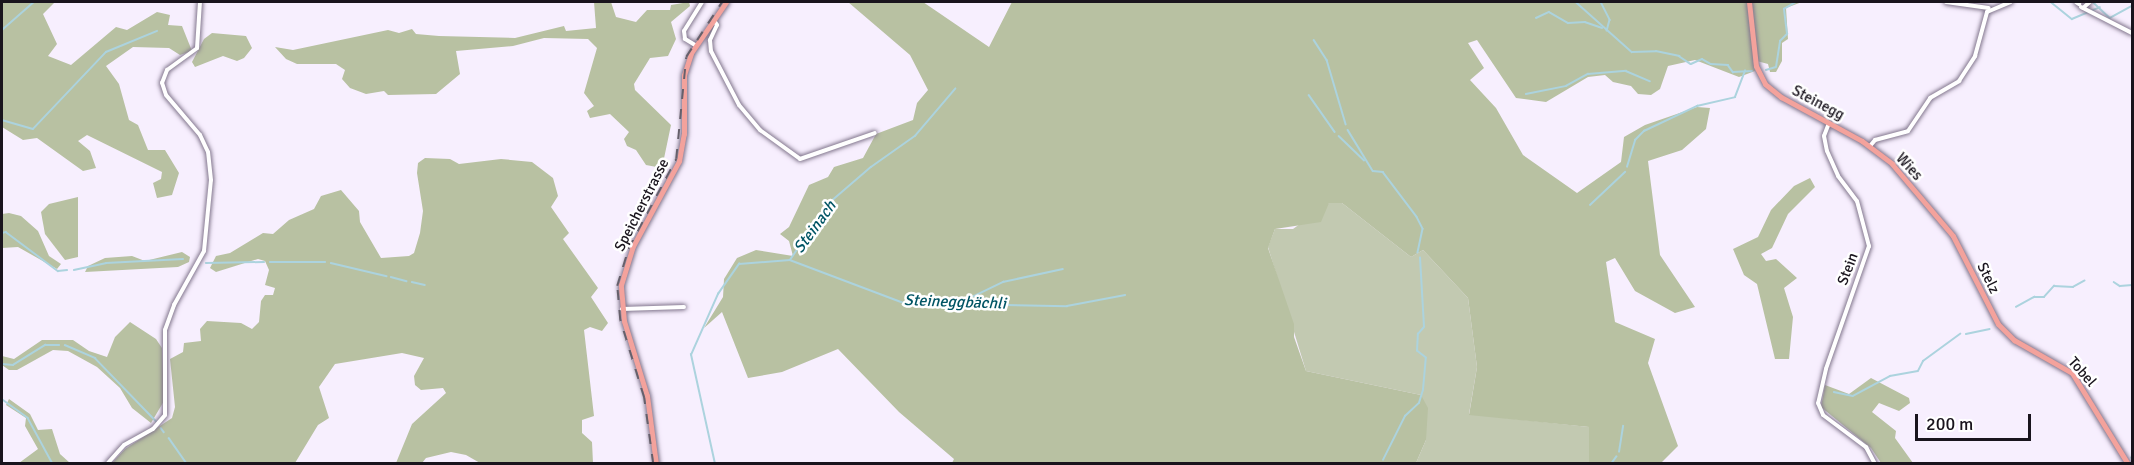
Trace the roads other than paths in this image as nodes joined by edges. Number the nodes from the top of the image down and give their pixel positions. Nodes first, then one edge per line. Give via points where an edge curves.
1 (200, 2) edge
2 (702, 2) edge
3 (726, 2) edge
4 (1749, 2) edge
5 (1946, 2) edge
6 (2011, 2) edge
7 (2090, 2) edge
8 (2082, 7) edge
9 (1990, 9) junction
10 (713, 20) junction
11 (2133, 33) edge
12 (695, 45) junction
13 (1828, 123) junction
14 (875, 133) dead end
15 (1870, 146) junction
16 (1959, 247) joint
17 (684, 307) dead end
18 (621, 309) junction
19 (1996, 320) joint
20 (107, 464) edge
21 (656, 464) edge
22 (1875, 464) edge
23 (2128, 464) edge

1 - 20 street via 196,48 190,57 167,70 162,83 166,95 200,135 208,152 211,180 204,251 167,322 165,415 153,429 124,445
2 - 12 street via 684,31 685,39
3 - 10 main road, Speicherstrasse
4 - 13 main road, Steinegg via 1760,75 1773,92
5 - 9 street
6 - 9 street
7 - 8 street
8 - 11 street
9 - 15 street, Wies via 1983,19 1975,56 1964,75 1930,98 1915,126 1900,135 1875,140
10 - 12 main road, Speicherstrasse
10 - 14 street via 717,24 710,40 711,51 739,105 760,130 800,159
12 - 18 main road, Speicherstrasse via 684,75 684,134 679,161 627,259
13 - 15 main road, Steinegg
13 - 22 street, Stein via 1824,136 1827,151 1838,176 1857,201 1869,246 1820,396 1819,411 1866,447
15 - 16 main road, Wies via 1892,164
16 - 19 main road, Stelz
17 - 18 street
18 - 21 main road, Speicherstrasse via 647,396
19 - 23 main road, Tobel via 2014,340 2072,374

